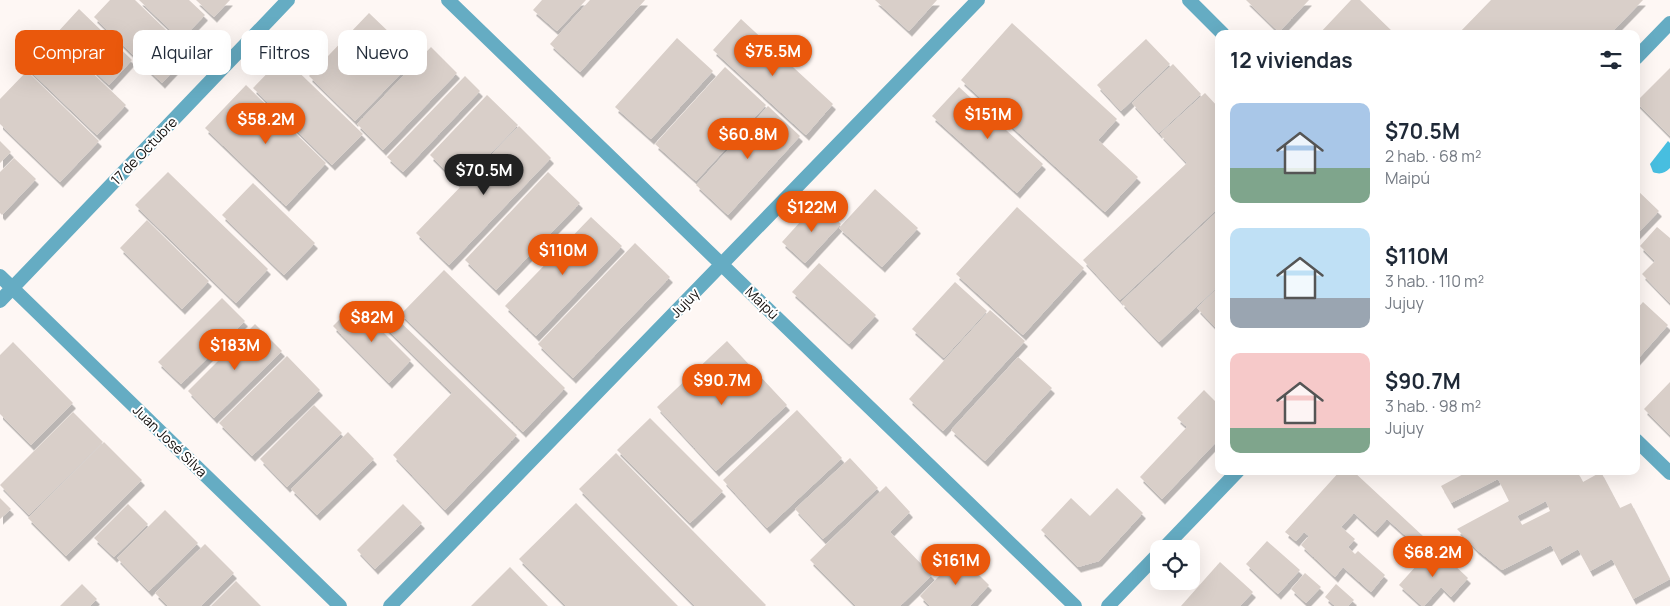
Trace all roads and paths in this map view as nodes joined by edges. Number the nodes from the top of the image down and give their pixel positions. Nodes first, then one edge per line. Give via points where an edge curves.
1 (288, 0) edge
2 (448, 0) edge
3 (978, 0) edge
4 (1189, 0) edge
5 (1670, 23) edge
6 (1219, 30) edge
7 (1640, 54) edge
8 (722, 265) junction
9 (0, 276) edge
10 (13, 288) junction
11 (0, 301) edge
12 (1640, 444) edge
13 (1670, 473) edge
14 (1234, 475) edge
15 (1172, 540) edge
16 (1150, 562) edge
17 (340, 606) edge
18 (390, 606) edge
19 (1075, 606) edge
20 (1108, 606) edge

1 - 10 street, 17 de Octubre
2 - 8 street, Maipú
3 - 8 street, Jujuy
4 - 6 street
5 - 7 street
8 - 18 street, Jujuy
8 - 19 street, Maipú
9 - 10 street, Juan José Silva
10 - 11 street, 17 de Octubre
10 - 17 street, Juan José Silva
12 - 13 street
14 - 15 street
16 - 20 street

